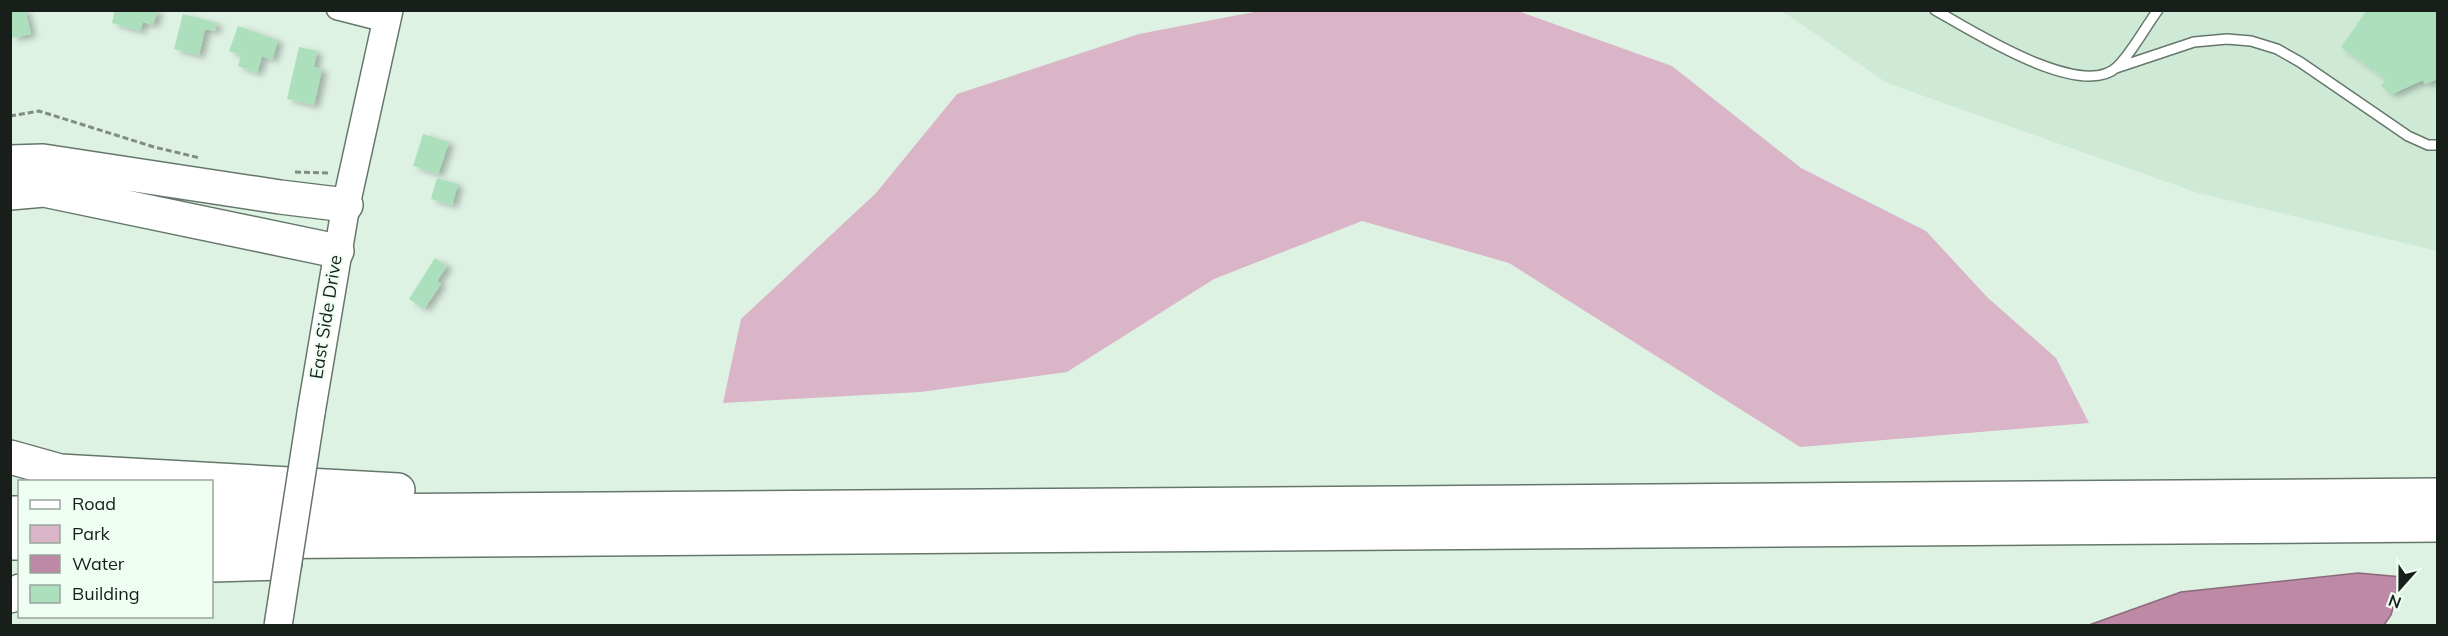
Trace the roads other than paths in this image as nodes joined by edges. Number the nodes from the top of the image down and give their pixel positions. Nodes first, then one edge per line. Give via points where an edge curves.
1 (336, 10) edge
2 (1935, 10) edge
3 (2158, 10) edge
4 (388, 17) edge
5 (2116, 68) junction
6 (2438, 145) edge
7 (10, 162) edge
8 (10, 193) edge
9 (345, 205) junction
10 (337, 252) junction
11 (10, 457) edge
12 (2438, 495) edge
13 (708, 508) junction
14 (213, 512) edge
15 (2438, 525) edge
16 (872, 537) junction
17 (213, 542) edge
18 (213, 565) edge
19 (278, 626) edge

1 - 4 street
2 - 5 lane via 2042,68 2074,76 2102,74
3 - 5 lane
4 - 9 main road, East Side Drive
5 - 6 lane via 2194,42 2251,42 2300,62 2408,136
7 - 9 highway via 43,161
8 - 10 highway via 45,190
9 - 10 main road, East Side Drive
10 - 19 main road, East Side Drive, bridge
11 - 13 highway via 60,471
12 - 13 highway
13 - 14 highway
15 - 16 highway
16 - 17 highway
16 - 18 highway via 602,555

